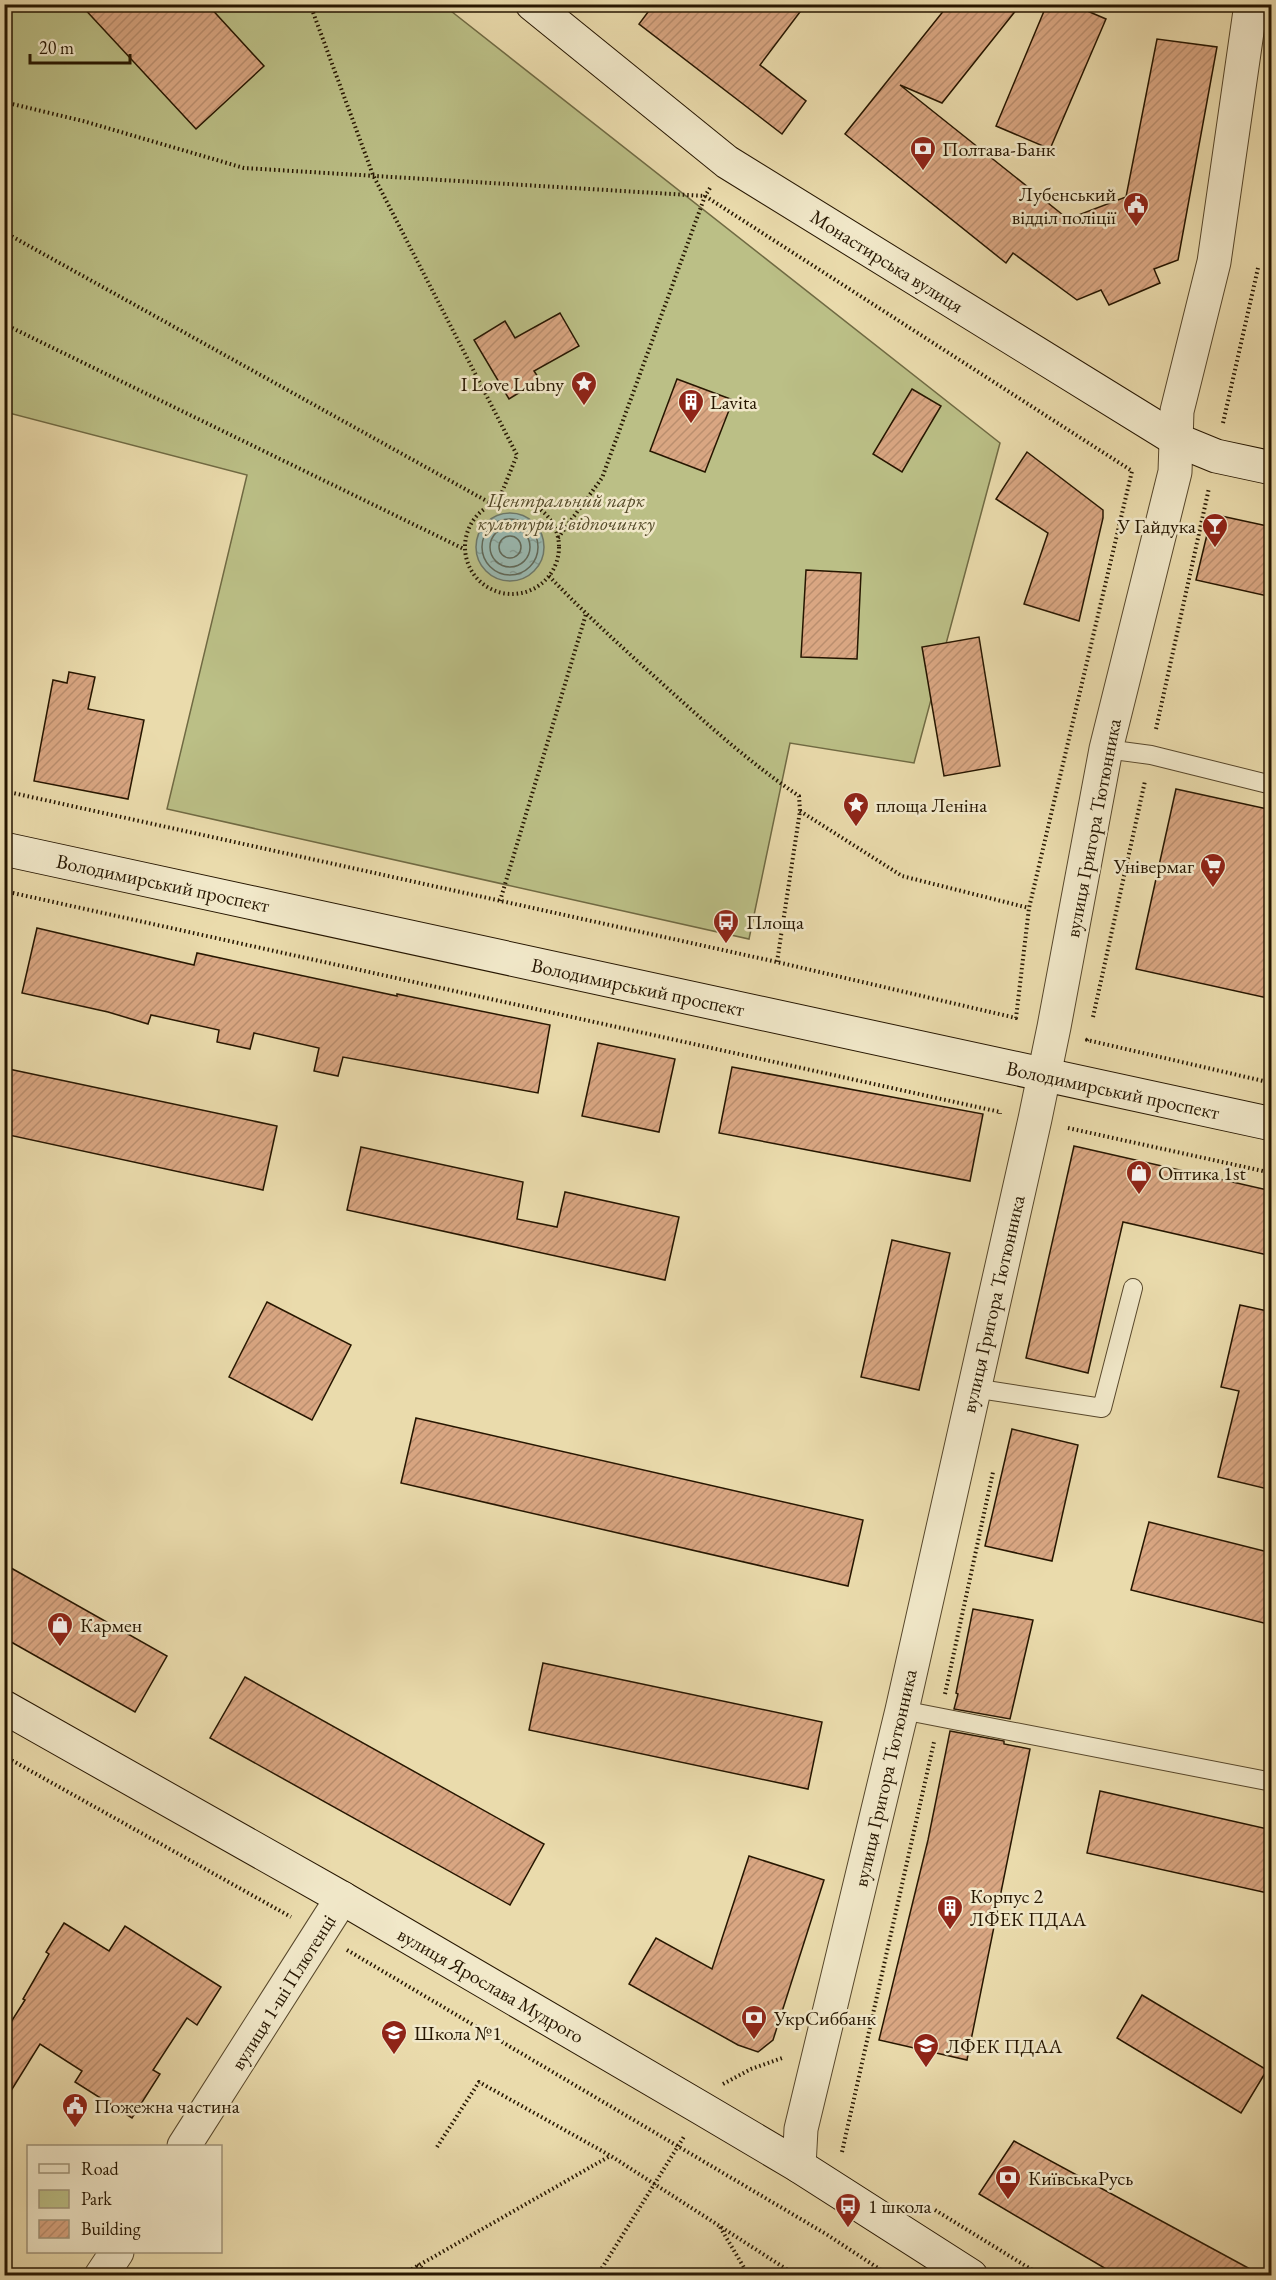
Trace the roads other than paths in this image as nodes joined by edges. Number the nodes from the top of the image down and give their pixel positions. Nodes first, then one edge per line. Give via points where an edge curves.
1 (532, 4) edge
2 (1251, 4) edge
3 (1177, 440) junction
4 (1272, 468) edge
5 (1106, 749) junction
6 (1272, 785) edge
7 (4, 849) edge
8 (1044, 1075) junction
9 (1272, 1124) edge
10 (1133, 1288) dead end
11 (973, 1388) junction
12 (4, 1707) edge
13 (902, 1710) junction
14 (1272, 1782) edge
15 (342, 1898) junction
16 (185, 2145) edge
17 (799, 2166) junction
18 (116, 2253) edge
19 (101, 2276) edge
20 (971, 2276) edge

1 - 3 main road, Монастирська вулиця via 727,162
2 - 3 main road, вулиця Григора Тютюнника via 1214,261 1177,411
3 - 4 main road, Монастирська вулиця via 1216,456
3 - 5 main road, вулиця Григора Тютюнника via 1175,472
5 - 6 lane via 1150,755
5 - 8 main road, вулиця Григора Тютюнника
7 - 8 main road, Володимирський проспект
8 - 9 main road, Володимирський проспект
8 - 11 main road, вулиця Григора Тютюнника
10 - 11 lane via 1102,1408
11 - 13 main road, вулиця Григора Тютюнника
12 - 15 main road, вулиця Ярослава Мудрого
13 - 14 lane
13 - 17 main road, вулиця Григора Тютюнника via 801,2129
15 - 16 main road, вулиця 1-ші Плютенці
15 - 17 main road, вулиця Ярослава Мудрого
17 - 20 main road, вулиця Ярослава Мудрого
18 - 19 main road

